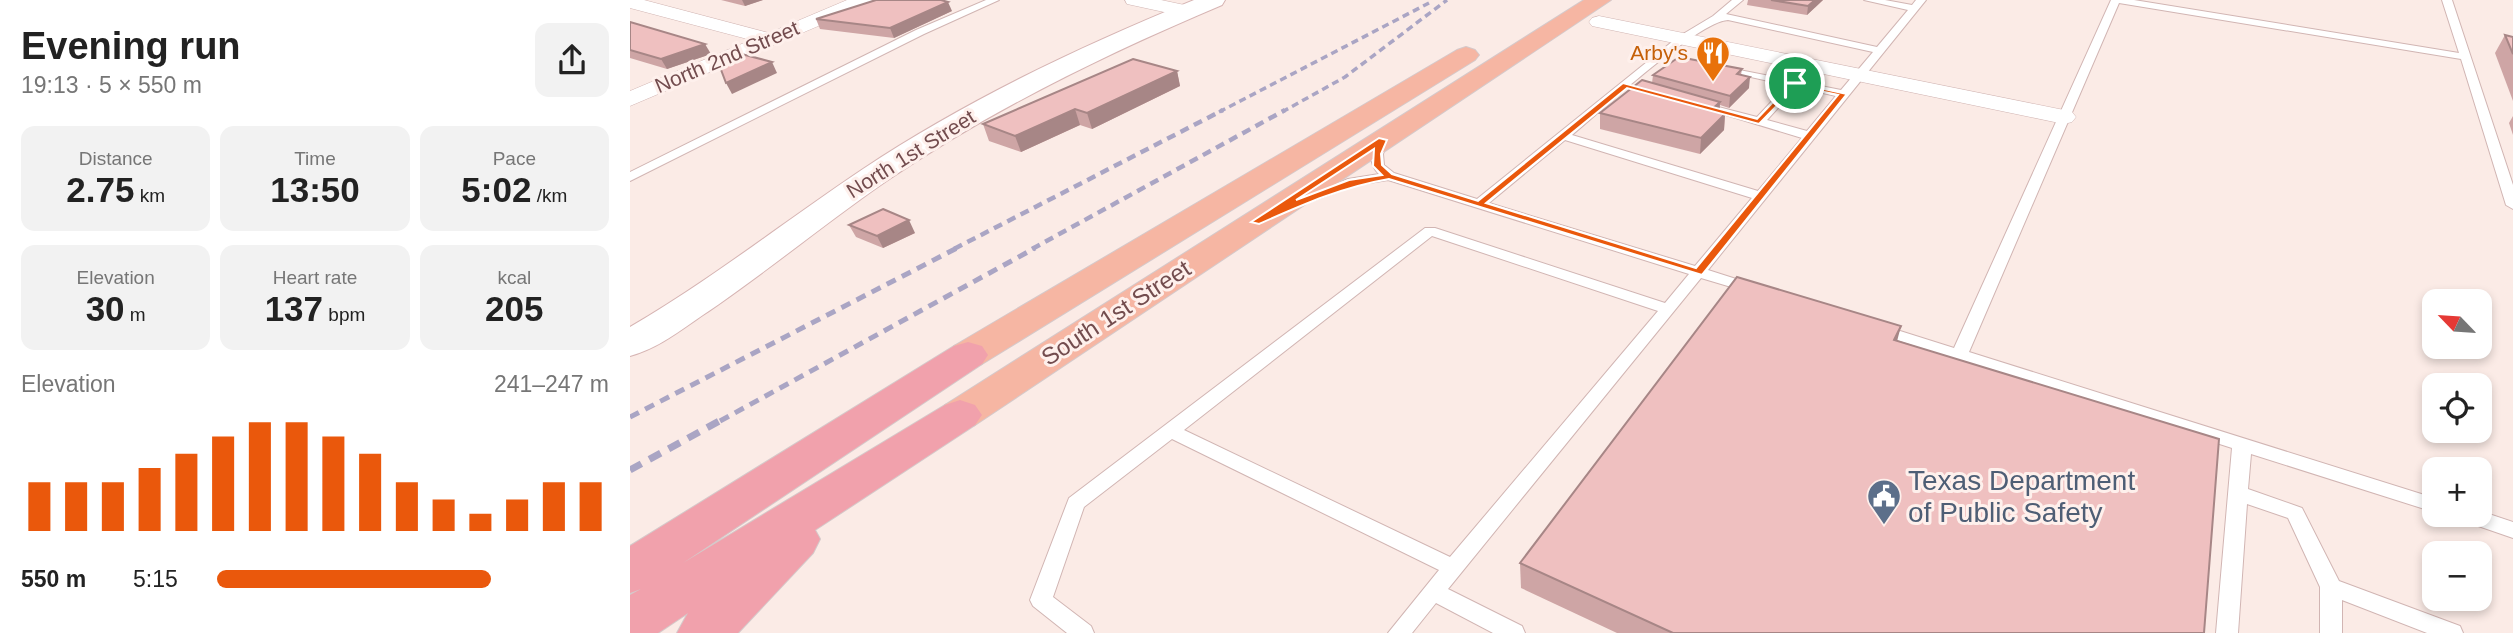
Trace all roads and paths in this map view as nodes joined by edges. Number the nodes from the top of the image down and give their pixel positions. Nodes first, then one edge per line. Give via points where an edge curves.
1 (863, 0) edge
2 (994, 0) edge
3 (1134, 0) edge
4 (1738, 0) edge
5 (1869, 0) edge
6 (2116, 0) edge
7 (2447, 0) edge
8 (630, 2) edge
9 (1918, 4) edge
10 (1200, 6) edge
11 (1586, 8) edge
12 (1716, 18) junction
13 (1534, 28) junction
14 (767, 38) junction
15 (1684, 42) junction
16 (1663, 55) junction
17 (2465, 57) junction
18 (1868, 64) junction
19 (1716, 66) edge
20 (1795, 83) junction
21 (1626, 85) junction
22 (1639, 89) edge
23 (635, 93) edge
24 (1843, 94) junction
25 (1692, 103) edge
26 (2066, 113) junction
27 (1759, 122) junction
28 (1564, 135) junction
29 (1810, 135) junction
30 (1382, 140) junction
31 (1389, 176) junction
32 (630, 177) edge
33 (1760, 196) junction
34 (1479, 204) junction
35 (2513, 205) edge
36 (1256, 222) junction
37 (1698, 272) junction
38 (1776, 297) edge
39 (1668, 309) junction
40 (1868, 326) edge
41 (630, 344) edge
42 (968, 355) junction
43 (1959, 355) junction
44 (960, 415) junction
45 (1171, 431) junction
46 (2242, 444) junction
47 (2238, 493) junction
48 (2422, 501) edge
49 (2492, 523) edge
50 (2513, 530) edge
51 (630, 553) edge
52 (1454, 568) junction
53 (630, 572) edge
54 (2331, 587) junction
55 (1434, 592) junction
56 (630, 623) edge
57 (704, 633) edge
58 (1083, 633) edge
59 (1399, 633) edge
60 (1514, 633) edge
61 (2227, 633) edge
62 (2331, 633) edge
63 (2452, 633) edge

1 - 14 street, North 2nd Street
2 - 32 lane via 920,32
3 - 10 street
4 - 12 lane
5 - 9 lane
6 - 17 lane
6 - 26 lane
7 - 17 lane
8 - 14 street
9 - 18 lane
10 - 41 main road, North 1st Street via 1073,60 953,126 844,195 670,321
11 - 13 main road, South 1st Street
11 - 13 main road via 1571,27
11 - 15 street
12 - 15 lane
12 - 18 lane via 1742,20
13 - 30 main road, South 1st Street
13 - 42 main road, South 1st Street
14 - 23 street, North 2nd Street
15 - 16 lane
15 - 16 lane
15 - 18 street
16 - 21 lane
17 - 35 lane
18 - 24 lane
18 - 26 street via 1877,77
19 - 20 lane
20 - 24 lane
20 - 27 lane
21 - 22 lane
21 - 28 lane
24 - 29 lane
25 - 27 lane
26 - 43 lane
27 - 29 lane
28 - 33 lane
28 - 34 lane
29 - 33 lane
30 - 31 lane via 1378,166
30 - 36 main road, South 1st Street
31 - 34 lane
31 - 36 lane via 1321,192
33 - 37 lane
34 - 37 lane
36 - 44 main road, South 1st Street
37 - 38 lane
37 - 39 lane
39 - 45 lane via 1430,231
39 - 52 lane
40 - 43 lane
42 - 51 highway, South 1st Street
42 - 53 highway
43 - 46 lane
44 - 56 highway, South 1st Street
44 - 57 highway via 795,538
45 - 52 lane
45 - 58 lane via 1076,503 1041,600
46 - 47 lane
46 - 48 lane
47 - 54 lane via 2295,513
47 - 61 lane
49 - 50 lane
52 - 55 lane
54 - 62 lane
54 - 63 lane
55 - 59 lane
55 - 60 lane

